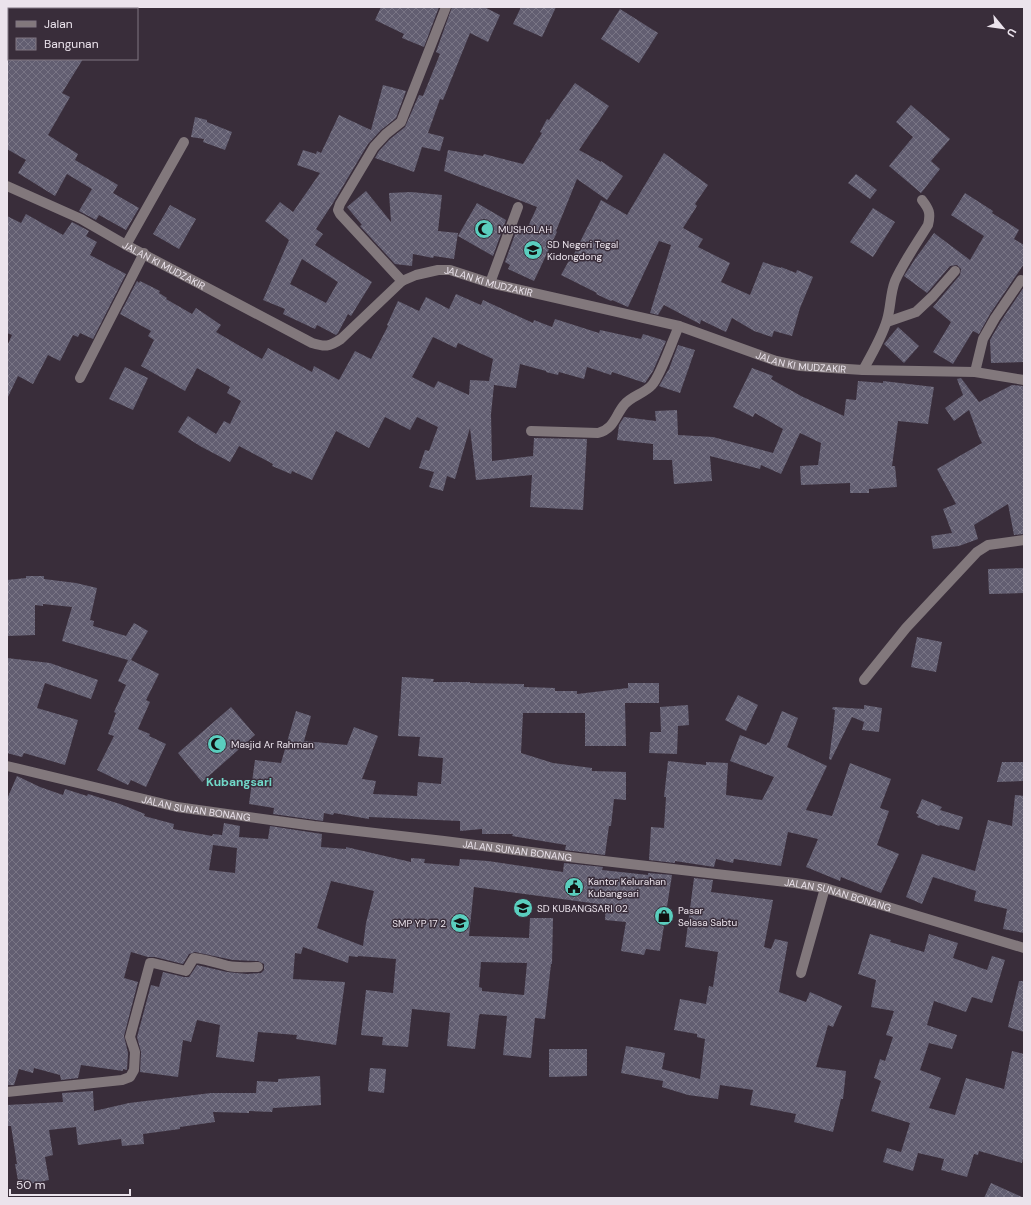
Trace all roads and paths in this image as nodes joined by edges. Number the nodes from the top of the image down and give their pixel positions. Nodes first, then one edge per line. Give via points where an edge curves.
1 (446, 7) edge
2 (184, 142) dead end
3 (7, 186) edge
4 (922, 200) dead end
5 (518, 207) dead end
6 (126, 245) junction
7 (144, 253) junction
8 (954, 272) dead end
9 (1021, 280) dead end
10 (402, 281) junction
11 (490, 283) junction
12 (887, 322) junction
13 (678, 326) junction
14 (863, 370) junction
15 (975, 372) junction
16 (80, 378) dead end
17 (1024, 380) edge
18 (531, 431) dead end
19 (1024, 540) edge
20 (864, 680) dead end
21 (7, 766) edge
22 (825, 888) junction
23 (1024, 948) edge
24 (258, 967) dead end
25 (801, 973) dead end
26 (7, 1092) edge

1 - 10 street via 401,122 374,147 338,210
2 - 6 street
3 - 6 street, JALAN KI MUDZAKIR via 81,219
4 - 12 street via 930,210 928,225 896,280
5 - 11 street
6 - 7 street, JALAN KI MUDZAKIR
7 - 10 street, JALAN KI MUDZAKIR via 312,343 323,346 332,345 341,339
7 - 16 street
8 - 12 street via 916,312
9 - 15 street via 983,340
10 - 11 street, JALAN KI MUDZAKIR via 416,275 450,270
11 - 13 street, JALAN KI MUDZAKIR
12 - 14 street
13 - 14 street, JALAN KI MUDZAKIR via 776,361 800,366
13 - 18 street via 652,385 625,403 605,431
14 - 15 street, JALAN KI MUDZAKIR
15 - 17 street, JALAN KI MUDZAKIR
19 - 20 street via 988,545 977,552 906,628
21 - 22 street, JALAN SUNAN BONANG via 177,807
22 - 23 street, JALAN SUNAN BONANG
22 - 25 street
24 - 26 street via 227,966 194,958 186,970 150,963 130,1038 135,1052 134,1070 130,1077 122,1080

